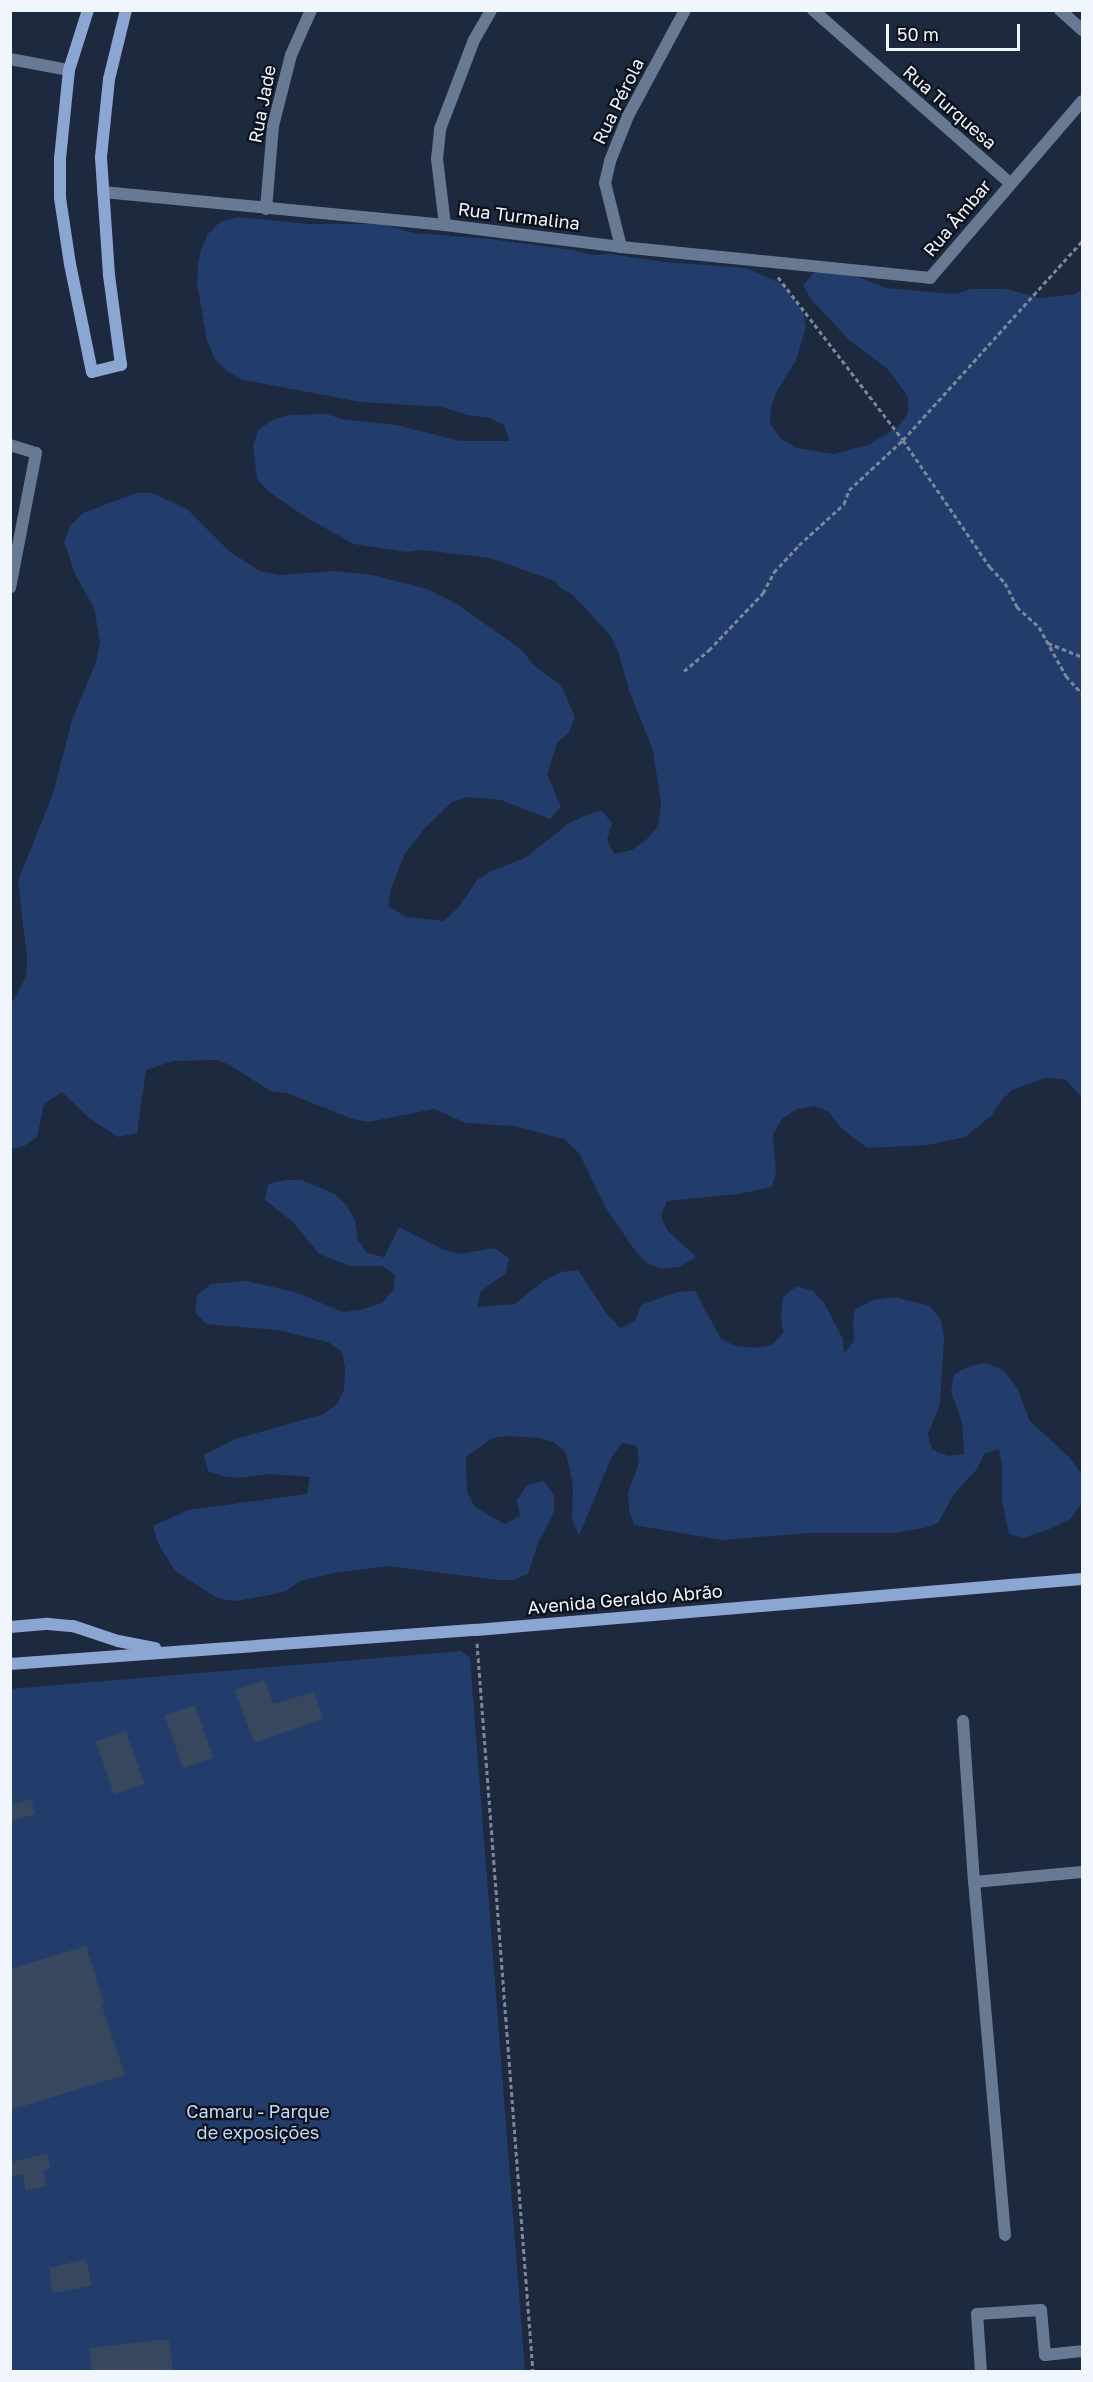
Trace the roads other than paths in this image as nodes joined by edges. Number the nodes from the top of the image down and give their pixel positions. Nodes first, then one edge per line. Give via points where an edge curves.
1 (88, 10) edge
2 (126, 10) edge
3 (311, 10) edge
4 (491, 10) edge
5 (685, 10) edge
6 (813, 10) edge
7 (1060, 10) edge
8 (1083, 30) edge
9 (10, 59) edge
10 (69, 70) junction
11 (1083, 101) edge
12 (1010, 183) junction
13 (103, 192) junction
14 (266, 209) junction
15 (445, 225) junction
16 (621, 248) junction
17 (930, 278) joint
18 (10, 445) edge
19 (10, 588) edge
20 (1083, 1579) edge
21 (10, 1628) edge
22 (171, 1651) junction
23 (10, 1664) edge
24 (963, 1721) dead end
25 (1083, 1872) edge
26 (974, 1882) junction
27 (1005, 2235) dead end
28 (1083, 2351) edge
29 (981, 2372) edge

1 - 10 main road
2 - 13 main road via 109,79 101,157
3 - 14 street, Rua Jade via 291,55 273,126
4 - 15 street via 474,40 440,129 438,167
5 - 16 street, Rua Pérola via 628,116 610,161 605,183
6 - 12 street, Rua Turquesa
7 - 8 street
9 - 10 street
10 - 13 main road via 60,198 92,372 121,365
11 - 12 street, Rua Âmbar
12 - 17 street, Rua Âmbar
13 - 14 street, Rua Turmalina
14 - 15 street, Rua Turmalina
15 - 16 street, Rua Turmalina
16 - 17 street, Rua Turmalina
18 - 19 street via 36,453
20 - 22 main road, Avenida Geraldo Abrão via 476,1630
21 - 22 main road, Avenida Geraldo Abrão via 73,1626 118,1641
22 - 23 main road, Avenida Geraldo Abrão
24 - 26 street
25 - 26 street
26 - 27 street
28 - 29 street via 1045,2355 1041,2310 976,2314

